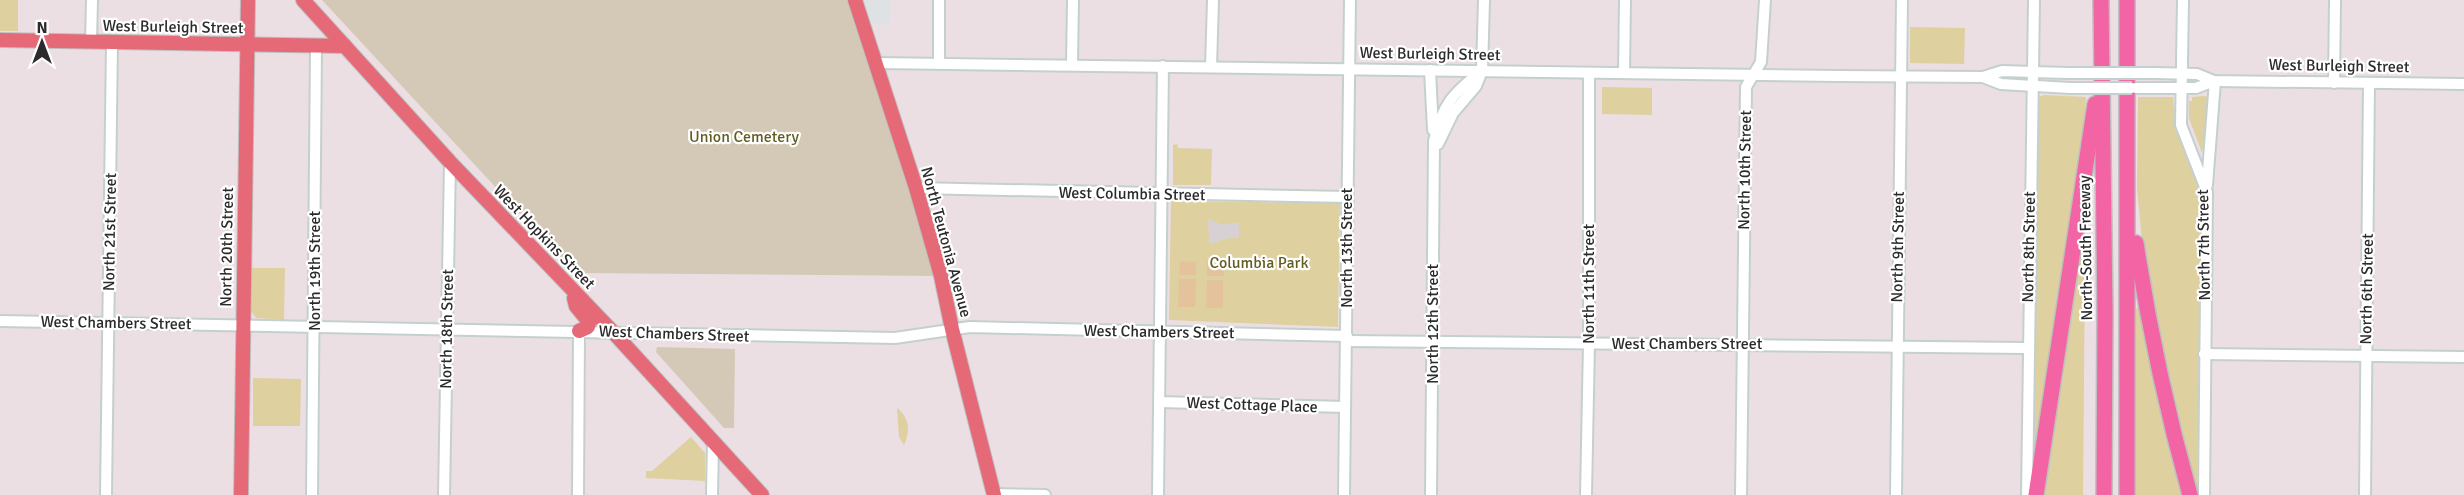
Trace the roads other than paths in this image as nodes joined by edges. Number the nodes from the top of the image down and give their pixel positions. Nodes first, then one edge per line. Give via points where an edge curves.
1 (92, 0) edge
2 (248, 0) edge
3 (303, 0) edge
4 (855, 0) edge
5 (939, 0) edge
6 (1073, 0) edge
7 (1213, 0) edge
8 (1350, 0) edge
9 (1484, 0) edge
10 (1626, 0) edge
11 (1765, 0) edge
12 (1902, 0) edge
13 (2034, 0) edge
14 (2101, 0) edge
15 (2127, 0) edge
16 (2183, 0) edge
17 (2335, 0) edge
18 (0, 40) edge
19 (91, 42) junction
20 (112, 42) junction
21 (246, 45) junction
22 (316, 46) junction
23 (345, 46) junction
24 (939, 62) junction
25 (877, 63) junction
26 (1072, 64) junction
27 (1163, 66) junction
28 (2102, 66) junction
29 (1211, 67) junction
30 (1348, 70) junction
31 (1430, 70) junction
32 (1482, 71) junction
33 (1589, 72) junction
34 (2032, 72) junction
35 (1624, 73) junction
36 (2181, 73) junction
37 (1754, 75) junction
38 (1900, 77) junction
39 (1983, 77) junction
40 (2215, 81) junction
41 (2334, 83) junction
42 (2369, 83) junction
43 (2464, 84) edge
44 (2032, 86) junction
45 (2180, 89) junction
46 (1434, 146) junction
47 (450, 162) junction
48 (916, 188) junction
49 (2207, 192) junction
50 (1161, 194) junction
51 (1347, 197) junction
52 (2129, 199) junction
53 (573, 290) junction
54 (0, 321) edge
55 (109, 323) junction
56 (242, 325) junction
57 (314, 326) junction
58 (447, 328) junction
59 (952, 328) junction
60 (579, 331) junction
61 (613, 332) junction
62 (1160, 332) junction
63 (1347, 339) junction
64 (1433, 343) junction
65 (1589, 343) junction
66 (1742, 344) junction
67 (1897, 346) junction
68 (2027, 348) junction
69 (2204, 354) junction
70 (2366, 356) junction
71 (2464, 357) edge
72 (1159, 402) junction
73 (1345, 407) junction
74 (713, 441) junction
75 (994, 494) edge
76 (106, 495) edge
77 (241, 495) edge
78 (312, 495) edge
79 (444, 495) edge
80 (578, 495) edge
81 (712, 495) edge
82 (762, 495) edge
83 (1045, 495) edge
84 (1158, 495) edge
85 (1344, 495) edge
86 (1431, 495) edge
87 (1586, 495) edge
88 (1741, 495) edge
89 (1896, 495) edge
90 (2027, 495) edge
91 (2036, 495) edge
92 (2104, 495) edge
93 (2127, 495) edge
94 (2190, 495) edge
95 (2204, 495) edge
96 (2365, 495) edge

1 - 19 street
2 - 21 main road, North 20th Street
3 - 23 main road, West Hopkins Street
4 - 25 main road, North Teutonia Avenue
5 - 24 street
6 - 26 street
7 - 29 street
8 - 30 street, North 13th Street
9 - 32 street, North 12th Street
10 - 35 street
11 - 37 street, North 10th Street via 1761,63
12 - 38 street, North 9th Street
13 - 34 street, North 8th Street
14 - 28 highway, North-South Freeway
15 - 52 highway
16 - 36 street, North 7th Street
17 - 41 street
18 - 19 main road, West Burleigh Street
19 - 20 main road, West Burleigh Street
20 - 21 main road, West Burleigh Street
20 - 55 street, North 21st Street
21 - 22 main road, West Burleigh Street
21 - 56 main road, North 20th Street
22 - 23 main road, West Burleigh Street
22 - 57 street, North 19th Street
23 - 47 main road, West Hopkins Street
24 - 25 street, West Burleigh Street
24 - 26 street, West Burleigh Street
25 - 48 main road, North Teutonia Avenue
26 - 27 street, West Burleigh Street
27 - 29 street, West Burleigh Street
27 - 50 street
28 - 91 highway
28 - 92 highway, North-South Freeway
29 - 30 street, West Burleigh Street
30 - 31 street, West Burleigh Street
30 - 51 street, North 13th Street
31 - 32 street, West Burleigh Street
31 - 46 street
32 - 33 street, West Burleigh Street
32 - 46 street, North 12th Street via 1476,87 1453,113
33 - 35 street, West Burleigh Street
33 - 65 street, North 11th Street
34 - 36 street, West Burleigh Street, bridge
34 - 39 street, West Burleigh Street via 2002,71
34 - 44 street, North 8th Street
35 - 37 street, West Burleigh Street
36 - 40 street, West Burleigh Street
36 - 45 street, North 7th Street
37 - 38 street, West Burleigh Street
37 - 66 street, North 10th Street via 1746,87
38 - 39 street, West Burleigh Street
38 - 67 street, North 9th Street
39 - 44 street, West Burleigh Street via 2001,84
40 - 41 street, West Burleigh Street
40 - 45 street, West Burleigh Street
40 - 49 street
41 - 42 street, West Burleigh Street
42 - 43 street, West Burleigh Street
42 - 70 street, North 6th Street
44 - 45 street, West Burleigh Street, bridge
44 - 68 street, North 8th Street
45 - 49 street, North 7th Street via 2181,125
46 - 64 street, North 12th Street
47 - 53 main road, West Hopkins Street
47 - 58 street, North 18th Street
48 - 50 street, West Columbia Street
48 - 59 main road, North Teutonia Avenue
49 - 69 street, North 7th Street
50 - 51 street, West Columbia Street
50 - 62 street
51 - 63 street, North 13th Street
52 - 93 highway
52 - 94 highway via 2146,307
53 - 60 main road via 576,306 589,322 588,327
53 - 61 main road, West Hopkins Street
54 - 55 street, West Chambers Street
55 - 56 street, West Chambers Street
55 - 76 street, North 21st Street
56 - 57 street, West Chambers Street
56 - 77 main road, North 20th Street
57 - 58 street, West Chambers Street
57 - 78 street, North 19th Street
58 - 60 street, West Chambers Street
58 - 79 street, North 18th Street
59 - 61 street, West Chambers Street via 895,338
59 - 62 street, West Chambers Street
59 - 75 main road, North Teutonia Avenue
60 - 61 street, West Chambers Street
60 - 80 street
61 - 74 main road, West Hopkins Street
62 - 63 street, West Chambers Street
62 - 72 street
63 - 64 street, West Chambers Street
63 - 73 street, North 13th Street
64 - 65 street, West Chambers Street
64 - 86 street, North 12th Street
65 - 66 street, West Chambers Street
65 - 87 street, North 11th Street
66 - 67 street, West Chambers Street
66 - 88 street, North 10th Street
67 - 68 street, West Chambers Street
67 - 89 street, North 9th Street
68 - 90 street, North 8th Street
69 - 70 street
69 - 95 street, North 7th Street
70 - 71 street
70 - 96 street, North 6th Street
72 - 73 street, West Cottage Place
72 - 84 street
73 - 85 street, North 13th Street
74 - 81 street
74 - 82 main road, West Hopkins Street
75 - 83 street

